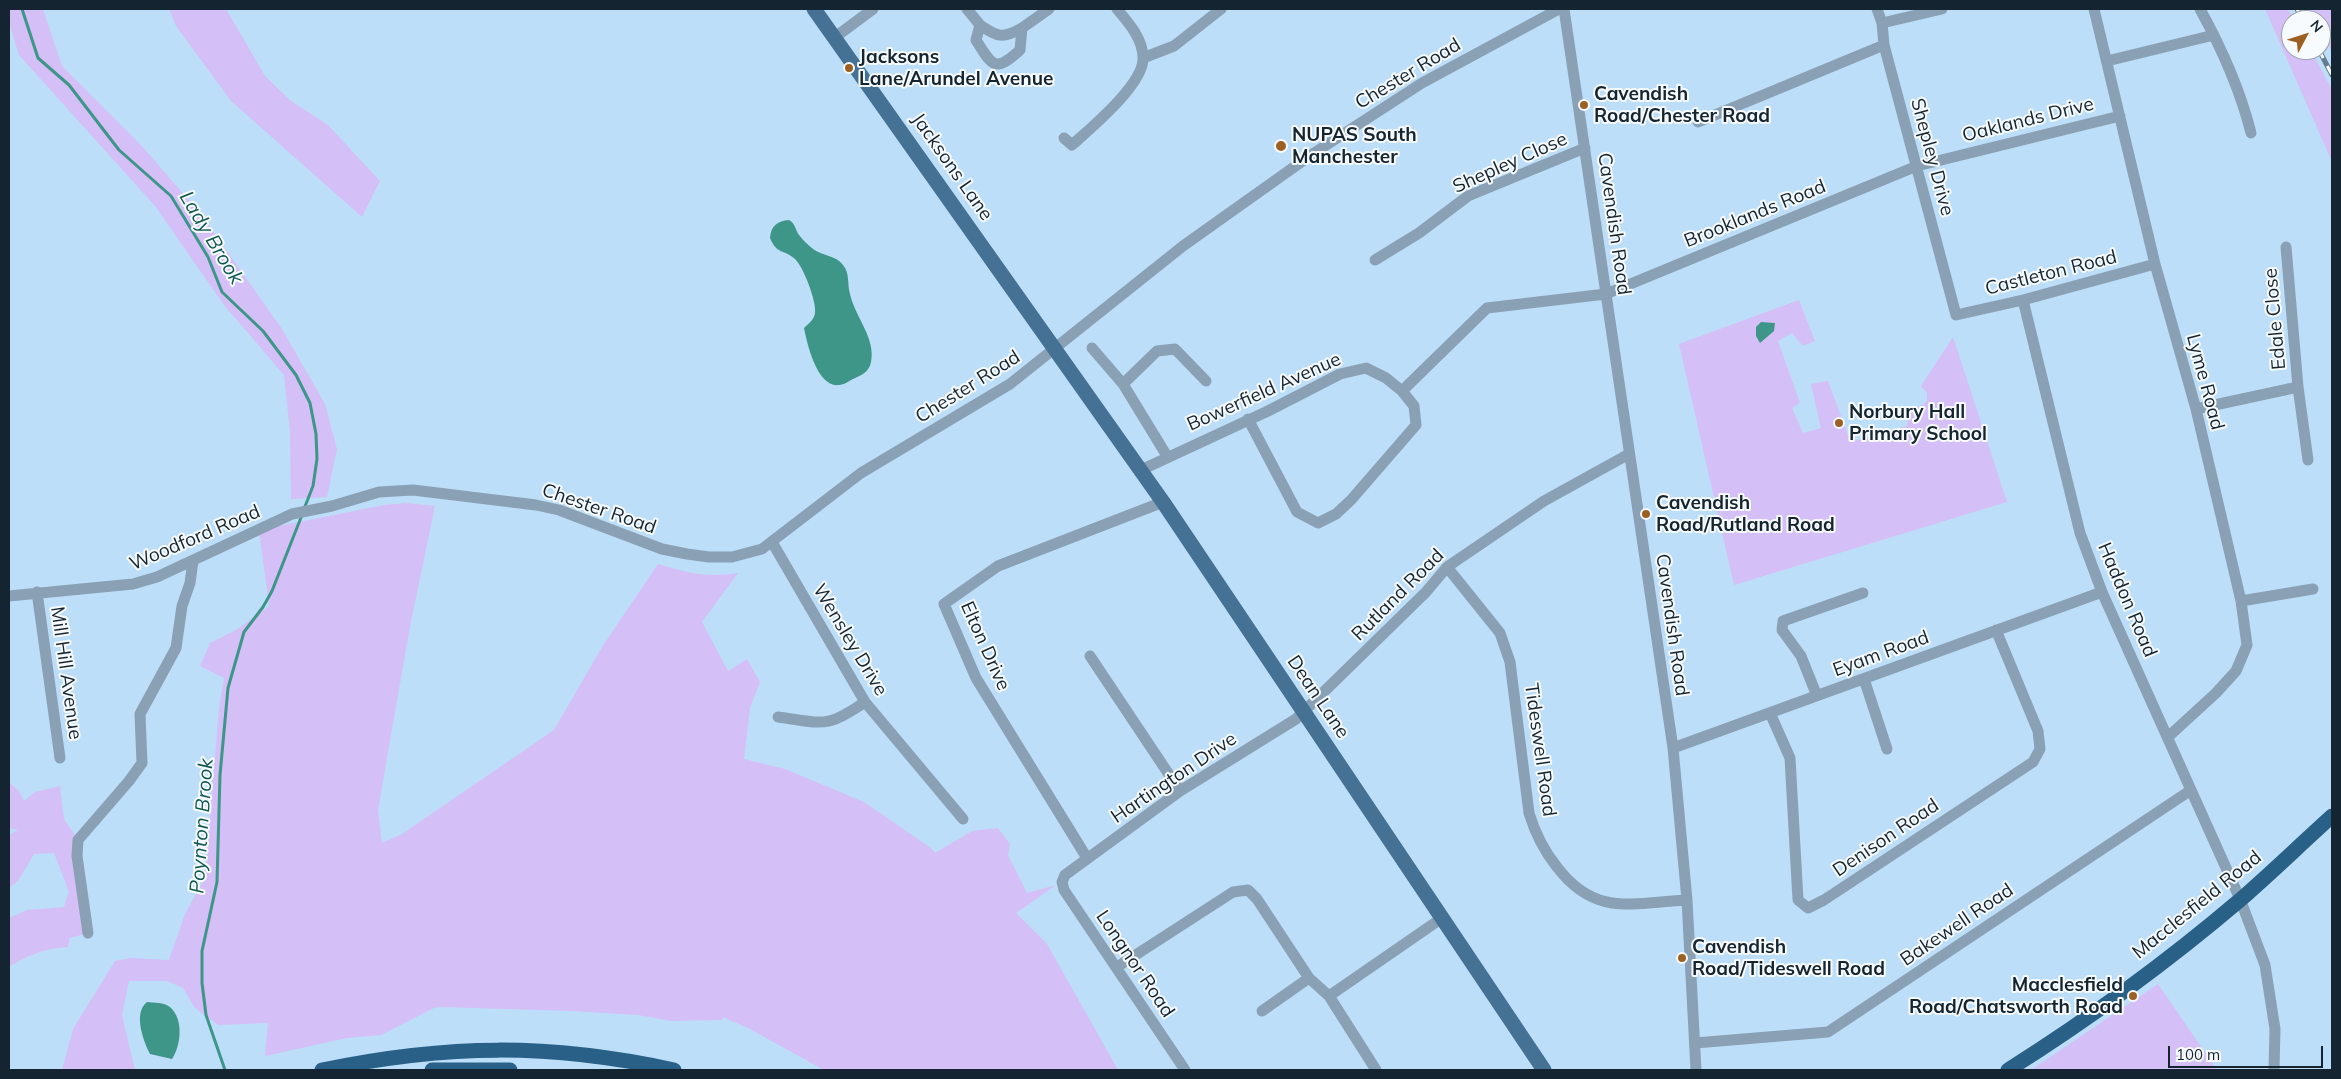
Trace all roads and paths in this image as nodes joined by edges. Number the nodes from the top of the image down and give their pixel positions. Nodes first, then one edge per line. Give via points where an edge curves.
1 (814, 9) edge
2 (873, 9) edge
3 (967, 9) edge
4 (1049, 9) edge
5 (1117, 9) edge
6 (1221, 9) edge
7 (1559, 9) edge
8 (1564, 9) edge
9 (1877, 9) edge
10 (1942, 9) edge
11 (2094, 9) edge
12 (2200, 9) edge
13 (1882, 23) junction
14 (980, 25) junction
15 (1022, 28) junction
16 (2214, 35) junction
17 (834, 38) junction
18 (1884, 45) junction
19 (1143, 58) junction
20 (2107, 60) junction
21 (2120, 116) junction
22 (1698, 122) dead end
23 (2251, 133) dead end
24 (1071, 146) dead end
25 (1585, 148) junction
26 (1917, 166) junction
27 (2286, 247) dead end
28 (1375, 260) dead end
29 (2155, 264) junction
30 (1606, 294) junction
31 (2023, 300) junction
32 (1956, 315) joint
33 (1092, 348) dead end
34 (1056, 349) junction
35 (1206, 382) dead end
36 (1123, 384) junction
37 (2298, 387) junction
38 (1402, 391) junction
39 (2196, 409) junction
40 (1248, 419) junction
41 (1629, 454) junction
42 (1167, 456) junction
43 (2308, 460) dead end
44 (1140, 470) junction
45 (1163, 502) junction
46 (332, 506) joint
47 (772, 542) junction
48 (193, 561) junction
49 (1447, 567) junction
50 (2313, 589) dead end
51 (38, 592) junction
52 (2102, 592) junction
53 (1864, 593) dead end
54 (9, 596) edge
55 (2241, 601) junction
56 (1996, 630) junction
57 (1090, 656) dead end
58 (1864, 679) junction
59 (1817, 696) junction
60 (865, 702) junction
61 (1304, 712) junction
62 (1770, 713) junction
63 (778, 717) dead end
64 (2168, 737) junction
65 (1673, 748) junction
66 (1887, 749) dead end
67 (60, 758) dead end
68 (2191, 790) junction
69 (1180, 791) junction
70 (2332, 816) edge
71 (963, 819) dead end
72 (1087, 858) junction
73 (1065, 875) joint
74 (2240, 899) junction
75 (1687, 900) junction
76 (1442, 918) junction
77 (88, 933) dead end
78 (1117, 967) junction
79 (1309, 978) junction
80 (1330, 996) junction
81 (1262, 1010) dead end
82 (1695, 1043) junction
83 (322, 1070) edge
84 (432, 1070) edge
85 (510, 1070) edge
86 (674, 1070) edge
87 (1185, 1070) edge
88 (1376, 1070) edge
89 (1544, 1070) edge
90 (1696, 1070) edge
91 (2008, 1070) edge
92 (2274, 1070) edge

1 - 17 main road, Jacksons Lane
2 - 17 street
3 - 14 street
4 - 15 street
5 - 19 street via 1140,41
6 - 19 street via 1174,46
7 - 34 street, Chester Road via 1422,83 1312,156 1183,246
8 - 25 street, Cavendish Road
9 - 13 street, Shepley Drive
10 - 13 street
11 - 20 street, Lyme Road
12 - 16 street
13 - 18 street, Shepley Drive
14 - 15 street via 994,34 1009,36
14 - 15 street via 976,40 995,65 1002,65 1020,50
16 - 20 street
16 - 23 street via 2244,105
17 - 34 main road, Jacksons Lane
18 - 22 street
18 - 26 street, Shepley Drive
19 - 24 street via 1142,69 1133,85
20 - 21 street, Lyme Road
21 - 26 street, Oaklands Drive
21 - 29 street, Lyme Road
25 - 28 street, Shepley Close via 1468,196 1419,233
25 - 30 street, Cavendish Road
26 - 30 street, Brooklands Road
26 - 32 street, Shepley Drive
27 - 37 street, Edale Close
29 - 31 street, Castleton Road
29 - 39 street, Lyme Road
30 - 38 street via 1487,308
30 - 41 street, Cavendish Road
31 - 32 street, Castleton Road
31 - 52 street, Haddon Road via 2080,533
33 - 36 street
34 - 44 main road, Dean Lane
34 - 47 street, Chester Road via 1010,384 861,473
35 - 36 street via 1175,348 1157,351
36 - 42 street
37 - 39 street, Edale Close
37 - 43 street, Edale Close
38 - 40 street, Bowerfield Avenue via 1366,368 1340,374
38 - 40 street via 1414,406 1416,425 1351,500 1336,514 1318,523 1297,512
39 - 55 street, Lyme Road
40 - 42 street, Bowerfield Avenue
41 - 49 street, Rutland Road via 1544,502
41 - 65 street, Cavendish Road
42 - 44 street, Bowerfield Avenue
44 - 45 main road, Dean Lane
45 - 61 main road, Dean Lane
45 - 72 street, Elton Drive via 998,566 944,604 976,678
46 - 47 street, Chester Road via 379,492 413,490 559,510 662,549 687,554 732,557
46 - 48 street, Woodford Road via 292,514
47 - 60 street, Wensley Drive
48 - 51 street, Woodford Road via 133,584
48 - 77 street via 176,648 140,714 142,763 78,840 77,856
49 - 61 street, Rutland Road via 1426,592
49 - 75 street, Tideswell Road via 1500,633 1510,662 1529,813 1534,830 1553,862 1575,888 1604,902
50 - 55 street
51 - 54 street, Woodford Road
51 - 67 street, Mill Hill Avenue
52 - 56 street, Eyam Road
52 - 64 street, Haddon Road
53 - 59 street via 1783,621 1782,630 1802,656
55 - 64 street, Lyme Road via 2247,646 2236,671
56 - 58 street, Eyam Road
56 - 62 street, Denison Road via 2038,732 2040,749 2033,762 1808,908 1798,900 1790,758
57 - 69 street
58 - 59 street, Eyam Road
58 - 66 street
59 - 62 street, Eyam Road
60 - 63 street via 833,722
60 - 71 street, Wensley Drive
61 - 69 street, Hartington Drive
61 - 76 main road, Dean Lane
62 - 65 street, Eyam Road
64 - 68 street, Haddon Road
65 - 75 street, Cavendish Road
68 - 74 street, Haddon Road
68 - 82 street, Bakewell Road via 1828,1032
69 - 72 street, Hartington Drive
70 - 74 highway, Macclesfield Road
72 - 73 street, Hartington Drive
73 - 78 street, Longnor Road via 1062,882 1064,890
74 - 91 highway, Macclesfield Road via 2072,1029
74 - 92 street, Haddon Road via 2266,965 2275,1029
75 - 82 street, Cavendish Road
76 - 80 street
76 - 89 main road, Dean Lane
78 - 79 street via 1233,892 1248,890
78 - 87 street, Longnor Road
79 - 80 street
79 - 81 street
80 - 88 street
82 - 90 street, Cavendish Road
83 - 86 highway via 440,1051 499,1049 629,1060
84 - 85 highway

